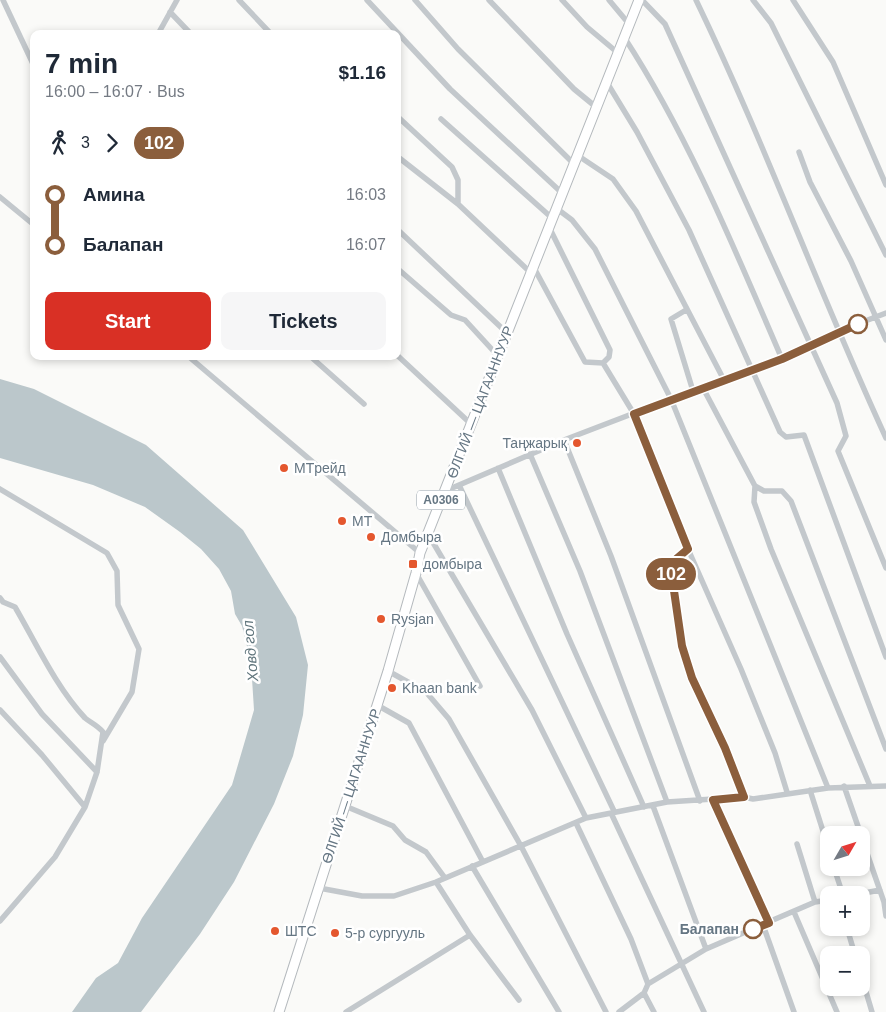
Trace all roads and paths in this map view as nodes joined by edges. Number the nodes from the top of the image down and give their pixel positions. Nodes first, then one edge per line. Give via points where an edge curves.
1 (3, 0) edge
2 (177, 0) edge
3 (239, 0) edge
4 (367, 0) edge
5 (415, 0) edge
6 (490, 0) edge
7 (562, 0) edge
8 (609, 0) edge
9 (640, 0) edge
10 (696, 0) edge
11 (753, 0) edge
12 (793, 0) edge
13 (170, 12) junction
14 (629, 24) junction
15 (160, 30) edge
16 (188, 30) edge
17 (267, 30) edge
18 (395, 30) edge
19 (401, 36) edge
20 (624, 37) junction
21 (618, 53) junction
22 (30, 57) edge
23 (606, 82) junction
24 (596, 107) junction
25 (441, 119) dead end
26 (401, 120) edge
27 (799, 152) dead end
28 (401, 159) edge
29 (575, 160) junction
30 (886, 185) edge
31 (562, 193) junction
32 (0, 197) edge
33 (458, 204) junction
34 (556, 208) junction
35 (552, 218) junction
36 (30, 222) edge
37 (548, 227) junction
38 (401, 233) edge
39 (886, 255) edge
40 (532, 269) junction
41 (401, 272) edge
42 (686, 310) junction
43 (886, 313) edge
44 (876, 316) junction
45 (839, 331) junction
46 (507, 333) junction
47 (886, 340) edge
48 (812, 344) junction
49 (498, 356) junction
50 (401, 359) edge
51 (782, 359) junction
52 (193, 360) edge
53 (314, 360) edge
54 (603, 363) junction
55 (752, 371) junction
56 (725, 382) junction
57 (703, 388) junction
58 (693, 391) junction
59 (671, 399) junction
60 (364, 404) dead end
61 (634, 414) junction
62 (471, 424) junction
63 (886, 438) edge
64 (564, 440) junction
65 (530, 454) junction
66 (498, 468) junction
67 (459, 485) junction
68 (755, 486) junction
69 (0, 489) edge
70 (445, 491) junction
71 (428, 534) junction
72 (688, 549) junction
73 (420, 553) junction
74 (886, 568) edge
75 (416, 573) junction
76 (0, 598) edge
77 (0, 657) edge
78 (886, 657) edge
79 (388, 671) junction
80 (480, 686) dead end
81 (377, 705) junction
82 (0, 710) edge
83 (103, 741) junction
84 (886, 749) edge
85 (97, 772) junction
86 (844, 786) junction
87 (870, 786) junction
88 (886, 786) edge
89 (828, 788) junction
90 (810, 790) junction
91 (787, 792) junction
92 (744, 797) junction
93 (713, 800) junction
94 (700, 801) junction
95 (667, 802) junction
96 (345, 806) junction
97 (653, 806) junction
98 (85, 807) junction
99 (644, 807) junction
100 (613, 812) junction
101 (586, 818) junction
102 (576, 823) junction
103 (821, 826) edge
104 (858, 826) edge
105 (797, 844) dead end
106 (521, 846) junction
107 (870, 861) edge
108 (483, 862) junction
109 (472, 866) junction
110 (446, 878) junction
111 (436, 882) junction
112 (319, 888) junction
113 (880, 890) junction
114 (870, 892) edge
115 (820, 901) edge
116 (816, 902) junction
117 (885, 902) edge
118 (794, 912) junction
119 (886, 916) edge
120 (0, 921) edge
121 (766, 924) junction
122 (470, 935) junction
123 (706, 949) junction
124 (681, 964) junction
125 (648, 984) junction
126 (644, 993) junction
127 (867, 996) edge
128 (519, 1000) dead end
129 (279, 1012) edge
130 (346, 1012) edge
131 (559, 1012) edge
132 (606, 1012) edge
133 (618, 1012) edge
134 (654, 1012) edge
135 (704, 1012) edge
136 (794, 1012) edge
137 (837, 1012) edge
138 (872, 1012) edge

1 - 22 street
2 - 13 street
3 - 17 street
4 - 18 street
5 - 29 street via 458,49
6 - 24 street via 547,62
7 - 21 street
8 - 14 street
9 - 14 highway, ӨЛГИЙ — ЦАГААННУУР / A0306
9 - 48 street via 665,24
10 - 45 street via 746,105
11 - 39 street via 771,23
12 - 30 street via 833,62
13 - 15 street
13 - 16 street
14 - 20 highway, ӨЛГИЙ — ЦАГААННУУР / A0306
19 - 31 street via 450,89
20 - 21 highway, ӨЛГИЙ — ЦАГААННУУР / A0306
20 - 51 street via 646,69 696,167
21 - 23 highway, ӨЛГИЙ — ЦАГААННУУР / A0306
23 - 24 highway, ӨЛГИЙ — ЦАГААННУУР / A0306
23 - 55 street via 690,230
24 - 29 highway, ӨЛГИЙ — ЦАГААННУУР / A0306
25 - 35 street
26 - 33 street via 452,167 458,180
27 - 44 street via 810,182
28 - 33 street
29 - 31 highway, ӨЛГИЙ — ЦАГААННУУР / A0306
29 - 42 street via 613,179 636,211
31 - 34 highway, ӨЛГИЙ — ЦАГААННУУР / A0306
32 - 36 street
33 - 40 street
34 - 35 highway, ӨЛГИЙ — ЦАГААННУУР / A0306
34 - 59 street via 572,220 595,249
35 - 37 highway, ӨЛГИЙ — ЦАГААННУУР / A0306
37 - 40 highway, ӨЛГИЙ — ЦАГААННУУР / A0306
37 - 54 street via 610,350
38 - 46 street
40 - 46 highway, ӨЛГИЙ — ЦАГААННУУР / A0306
40 - 54 street via 585,362
41 - 49 street via 451,315 465,320
42 - 56 street
42 - 58 street via 671,319
43 - 44 street
44 - 45 street
44 - 47 street
45 - 48 street
45 - 63 street
46 - 49 highway, ӨЛГИЙ — ЦАГААННУУР / A0306
48 - 51 street
48 - 74 street via 837,403 846,436 838,451
49 - 62 highway, ӨЛГИЙ — ЦАГААННУУР / A0306
50 - 62 street
51 - 55 street
52 - 73 street
53 - 60 street
54 - 61 street
55 - 56 street
55 - 78 street via 780,432 786,437 804,435
56 - 57 street
57 - 58 street
57 - 68 street
58 - 59 street
59 - 61 street
59 - 89 street
61 - 64 street
61 - 72 street
62 - 70 highway, ӨЛГИЙ — ЦАГААННУУР / A0306
64 - 65 street
64 - 94 street via 614,565
65 - 66 street
65 - 95 street via 580,571
66 - 67 street
66 - 99 street via 566,634
67 - 70 street
67 - 100 street
68 - 84 street via 764,491 782,491 791,502
68 - 87 street via 754,502 771,549
69 - 83 street via 107,553 117,571 118,605 139,649 132,692
70 - 71 highway, ӨЛГИЙ — ЦАГААННУУР / A0306
71 - 73 highway, ӨЛГИЙ — ЦАГААННУУР / A0306
71 - 101 street via 532,710
72 - 91 street via 751,694
72 - 92 street via 675,560 671,570 682,646 692,678
73 - 75 highway, ӨЛГИЙ — ЦАГААННУУР / A0306
75 - 79 highway, ӨЛГИЙ — ЦАГААННУУР / A0306
75 - 80 street
76 - 83 street via 15,607 58,681 86,719 103,732
77 - 85 street via 42,714
79 - 81 highway, ӨЛГИЙ — ЦАГААННУУР / A0306
79 - 106 street via 426,692 439,705
81 - 96 highway, ӨЛГИЙ — ЦАГААННУУР / A0306
81 - 108 street via 409,724
82 - 98 street
83 - 85 street
85 - 98 street
86 - 87 street
86 - 89 street
86 - 104 street
87 - 88 street
89 - 90 street
90 - 91 street
90 - 103 street
91 - 92 street via 753,799
92 - 93 street
93 - 94 street
93 - 121 street
94 - 95 street
95 - 97 street
96 - 110 street via 393,826 405,840 426,852
96 - 112 highway, ӨЛГИЙ — ЦАГААННУУР / A0306
97 - 99 street
97 - 123 street
98 - 120 street via 55,857
99 - 100 street
100 - 101 street
100 - 124 street
101 - 102 street
102 - 106 street
102 - 125 street via 631,939
105 - 116 street
106 - 108 street
106 - 132 street
107 - 113 street
108 - 109 street
109 - 110 street
109 - 131 street
110 - 111 street
111 - 112 street via 380,898
111 - 122 street
112 - 129 highway, ӨЛГИЙ — ЦАГААННУУР / A0306
113 - 114 street
113 - 117 street
115 - 116 street
116 - 118 street
117 - 119 street
118 - 121 street
118 - 137 street
121 - 123 street
121 - 136 street
122 - 128 street
122 - 130 street
123 - 124 street
124 - 125 street
124 - 135 street
125 - 126 street
126 - 133 street
126 - 134 street
127 - 138 street

